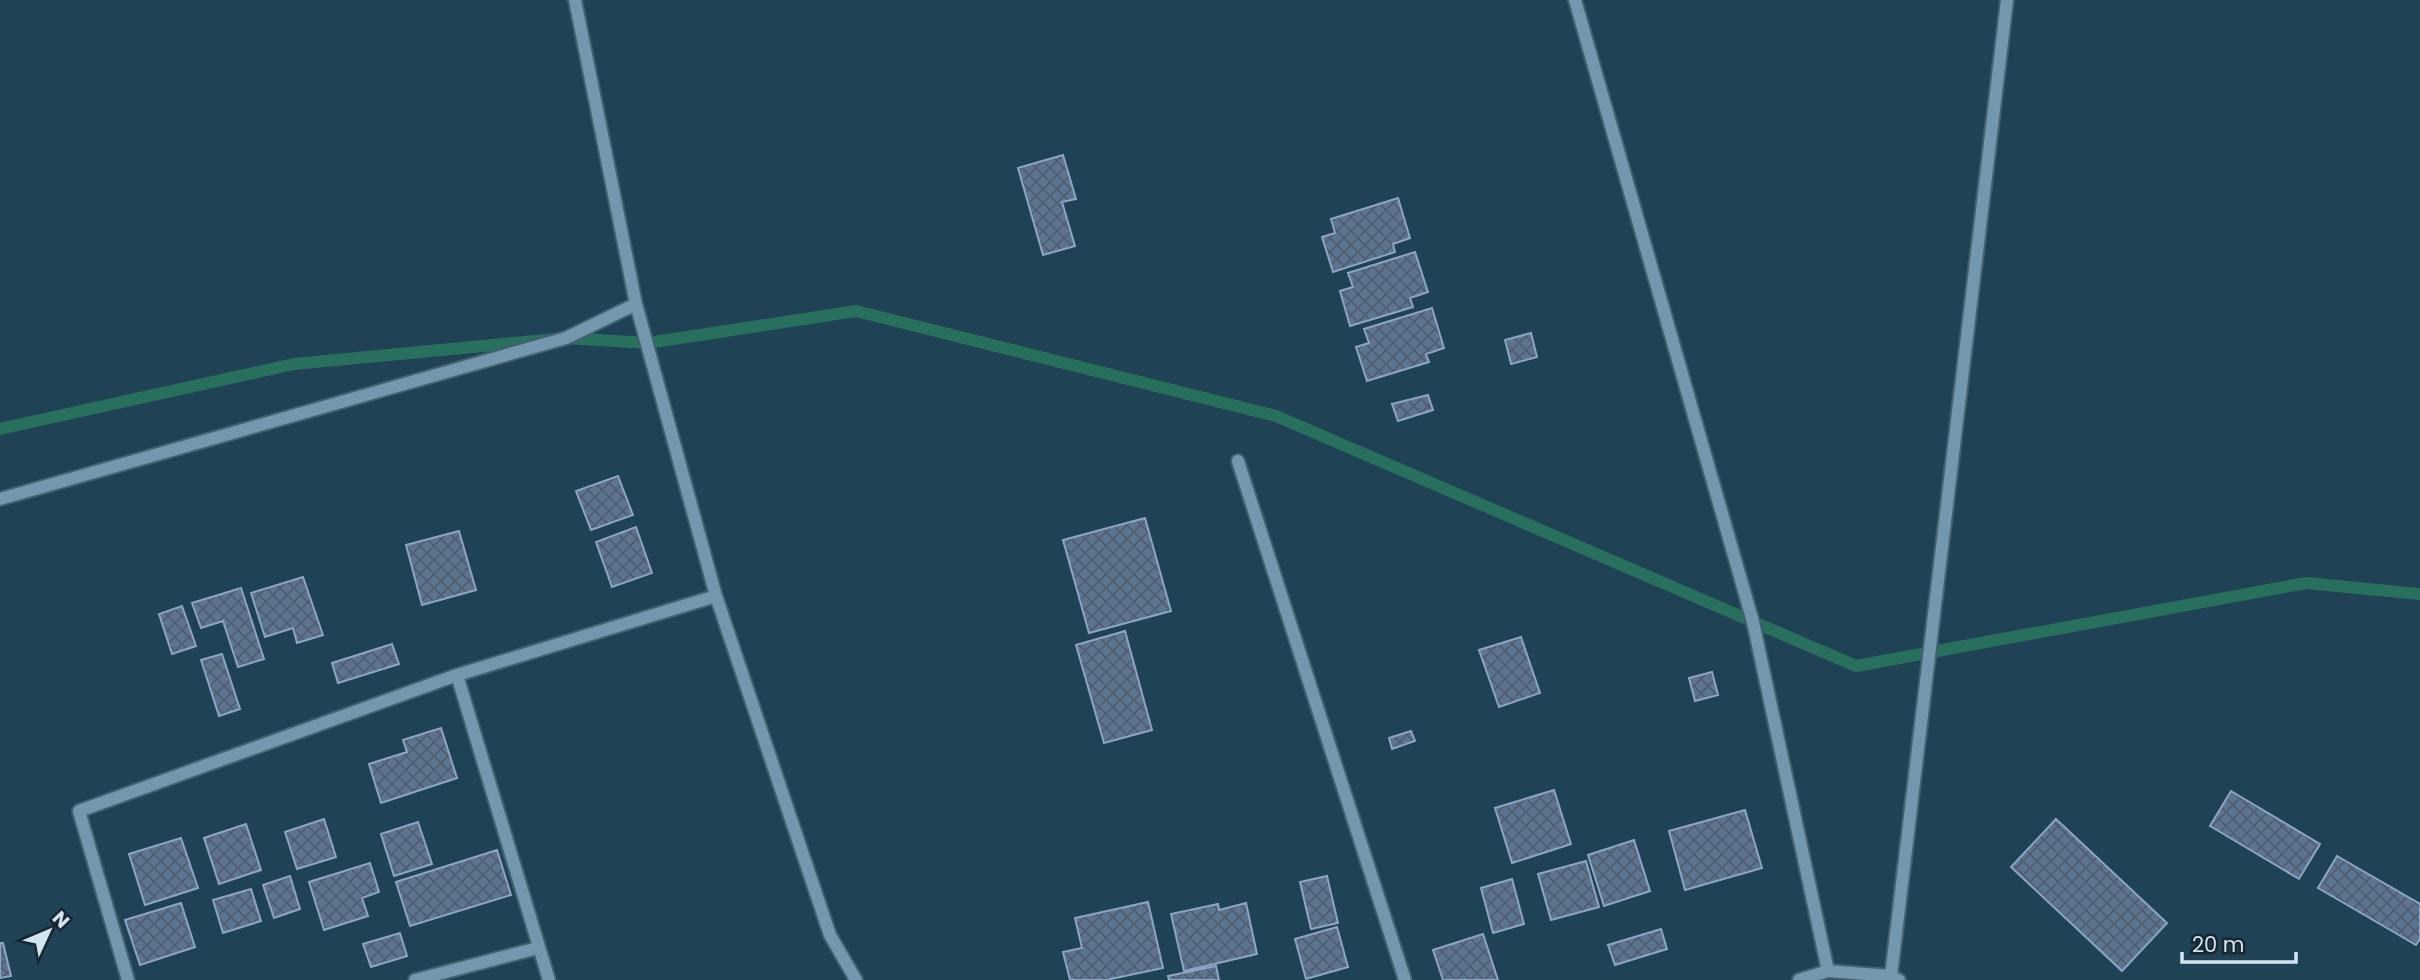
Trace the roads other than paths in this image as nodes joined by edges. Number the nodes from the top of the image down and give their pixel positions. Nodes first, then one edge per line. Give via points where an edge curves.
1 (575, 0) edge
2 (1575, 0) edge
3 (2007, 0) edge
4 (636, 304) junction
5 (1238, 461) dead end
6 (0, 499) edge
7 (716, 596) junction
8 (457, 675) junction
9 (538, 948) junction
10 (1828, 971) junction
11 (1895, 978) edge
12 (128, 980) edge
13 (415, 980) edge
14 (549, 980) edge
15 (856, 980) edge
16 (1405, 980) edge
17 (1798, 980) edge

1 - 4 street
2 - 10 street via 1753,622
3 - 11 street
4 - 6 street via 566,338
4 - 7 street
5 - 16 street
7 - 8 street
7 - 15 street via 830,935
8 - 9 street
8 - 12 street via 79,811
9 - 13 street
9 - 14 street
10 - 11 street
10 - 17 street

